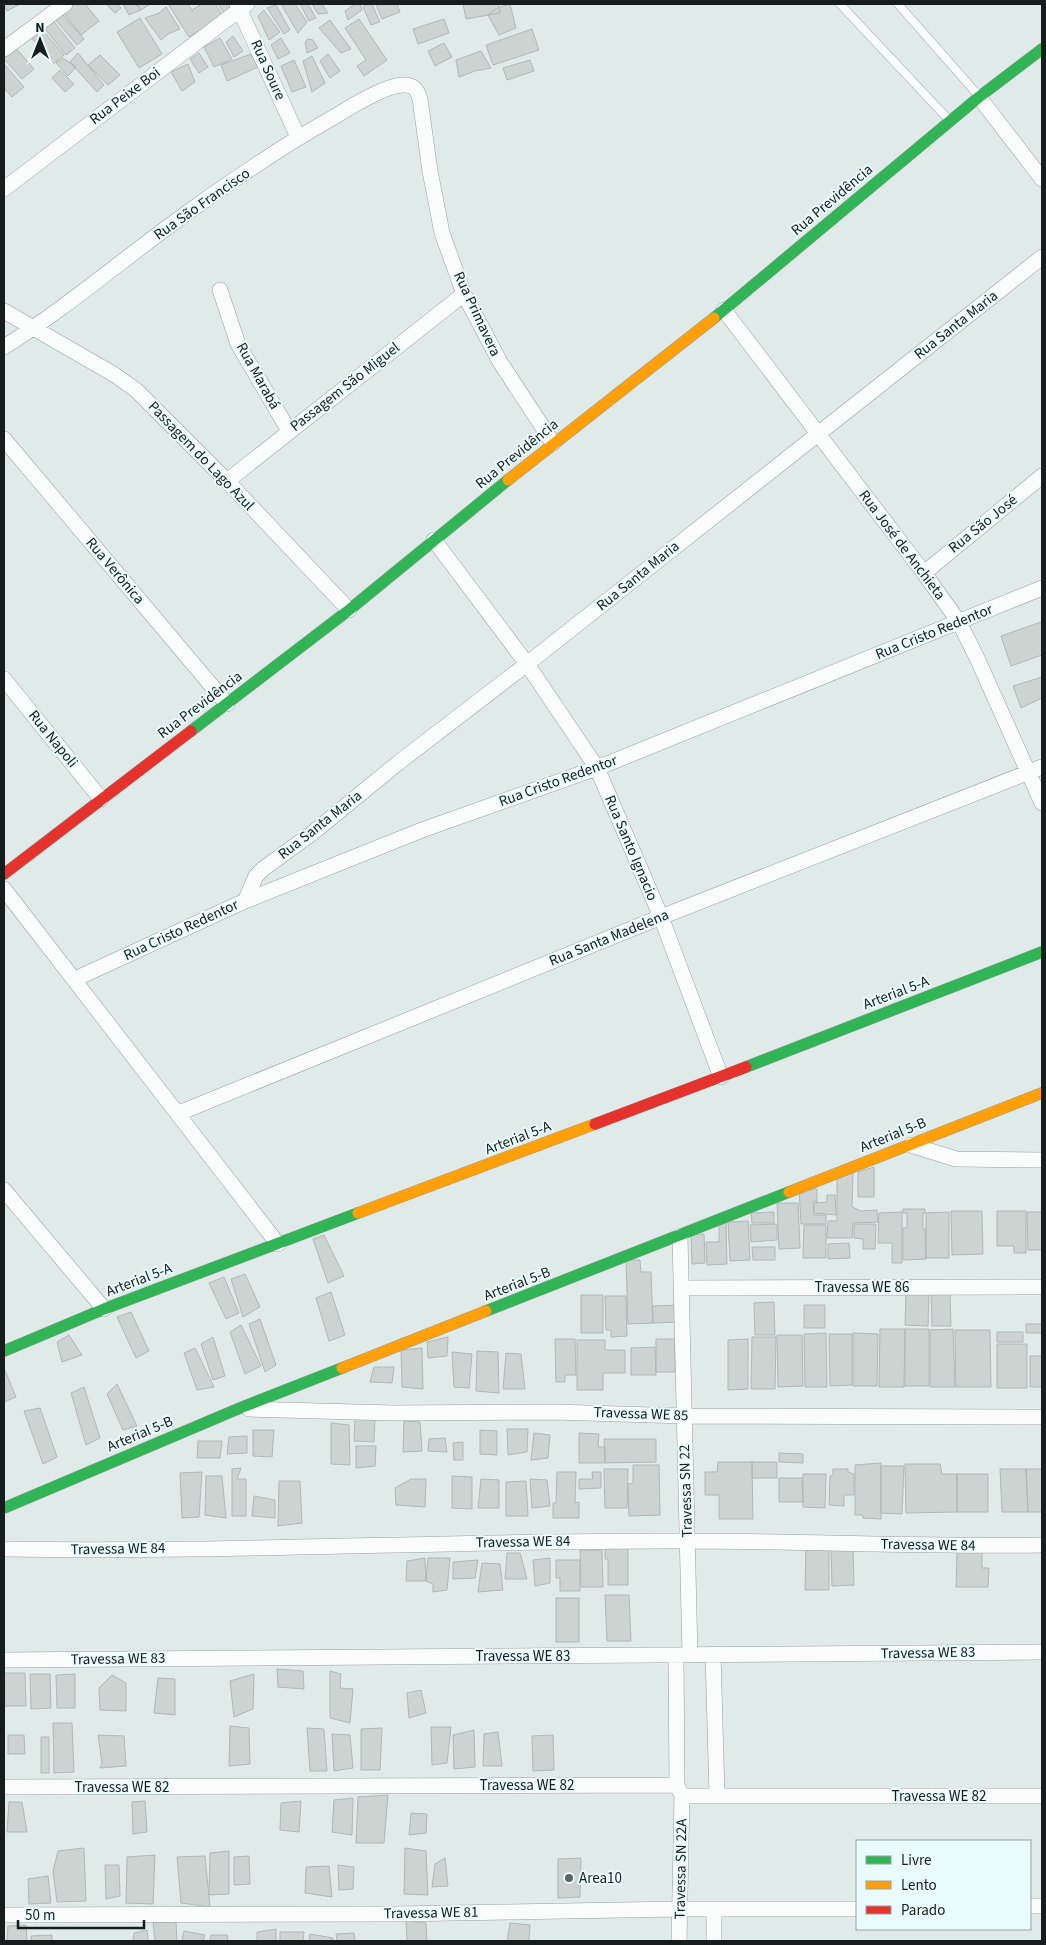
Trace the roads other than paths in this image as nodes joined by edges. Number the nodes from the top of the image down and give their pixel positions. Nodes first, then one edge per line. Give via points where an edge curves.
1 (65, 4) edge
2 (840, 4) edge
3 (898, 4) edge
4 (242, 5) edge
5 (4, 49) edge
6 (1042, 49) edge
7 (412, 86) joint
8 (979, 97) junction
9 (950, 121) junction
10 (298, 137) junction
11 (1042, 179) edge
12 (4, 189) edge
13 (1042, 257) edge
14 (220, 290) dead end
15 (464, 294) junction
16 (724, 310) junction
17 (4, 311) edge
18 (34, 328) junction
19 (4, 347) edge
20 (289, 431) junction
21 (817, 433) junction
22 (553, 443) junction
23 (7, 448) edge
24 (1042, 476) edge
25 (226, 481) junction
26 (434, 540) junction
27 (924, 573) junction
28 (1042, 588) edge
29 (349, 610) junction
30 (959, 622) junction
31 (527, 664) junction
32 (4, 679) edge
33 (226, 704) junction
34 (597, 768) junction
35 (1036, 769) edge
36 (101, 799) junction
37 (1042, 803) edge
38 (4, 874) edge
39 (4, 889) edge
40 (245, 901) junction
41 (661, 917) junction
42 (1042, 952) edge
43 (75, 979) junction
44 (721, 1077) junction
45 (1042, 1092) edge
46 (179, 1113) junction
47 (910, 1145) junction
48 (1042, 1160) edge
49 (4, 1190) edge
50 (680, 1236) junction
51 (278, 1244) junction
52 (1042, 1287) edge
53 (681, 1288) junction
54 (104, 1309) junction
55 (4, 1350) edge
56 (240, 1408) junction
57 (684, 1416) junction
58 (1042, 1417) edge
59 (4, 1508) edge
60 (688, 1540) junction
61 (1042, 1546) edge
62 (4, 1549) edge
63 (1042, 1652) edge
64 (714, 1654) junction
65 (683, 1656) junction
66 (4, 1660) edge
67 (4, 1787) edge
68 (680, 1790) junction
69 (717, 1795) junction
70 (1042, 1796) edge
71 (679, 1909) junction
72 (856, 1909) edge
73 (714, 1910) junction
74 (4, 1915) edge
75 (679, 1941) edge
76 (714, 1941) edge

1 - 5 street
2 - 9 lane
3 - 8 lane
4 - 10 street, Rua Soure
4 - 12 street, Rua Peixe Boi
6 - 8 street, Rua Previdência
7 - 10 street, Rua São Francisco via 395,85
7 - 15 street, Rua Primavera via 418,90 420,99 442,233
8 - 9 street, Rua Previdência
8 - 11 street
9 - 16 street, Rua Previdência
10 - 18 street, Rua São Francisco via 190,210
13 - 21 street, Rua Santa Maria
14 - 20 street, Rua Marabá via 238,344
15 - 20 street, Passagem São Miguel
15 - 22 street, Rua Primavera via 500,362
16 - 21 street, Rua José de Anchieta
16 - 22 street, Rua Previdência
17 - 18 street
18 - 19 street, Rua São Francisco
18 - 25 street, Passagem do Lago Azul via 136,390
20 - 25 street, Passagem São Miguel
21 - 27 street, Rua José de Anchieta
21 - 31 street, Rua Santa Maria
22 - 26 street, Rua Previdência
23 - 33 street, Rua Verônica
24 - 27 street, Rua São José
25 - 29 street, Passagem do Lago Azul
26 - 29 street, Rua Previdência
26 - 31 street, Rua Santo Ignacio
27 - 30 street, Rua José de Anchieta
28 - 30 street, Rua Cristo Redentor
29 - 33 street, Rua Previdência
30 - 34 street, Rua Cristo Redentor
30 - 35 street, Rua José de Anchieta
31 - 34 street, Rua Santo Ignacio
31 - 40 street, Rua Santa Maria via 263,869 256,876
32 - 36 street, Rua Napoli
33 - 36 street, Rua Previdência
34 - 40 street, Rua Cristo Redentor via 422,830
34 - 41 street, Rua Santo Ignacio
35 - 37 street, Rua José de Anchieta
35 - 41 street, Rua Santa Madelena
36 - 38 street, Rua Previdência
39 - 43 street
40 - 43 street, Rua Cristo Redentor
41 - 44 street, Rua Santo Ignacio
41 - 46 street, Rua Santa Madelena
42 - 44 street, Arterial 5-A
43 - 46 street
44 - 51 street, Arterial 5-A
45 - 47 street, Arterial 5-B
46 - 51 street
47 - 48 street via 956,1159
47 - 50 street, Arterial 5-B
49 - 54 street
50 - 53 street, Travessa SN 22
50 - 56 street, Arterial 5-B
51 - 54 street, Arterial 5-A
52 - 53 street, Travessa WE 86
53 - 57 street, Travessa SN 22
54 - 55 street, Arterial 5-A
56 - 57 street, Travessa WE 85
56 - 59 street, Arterial 5-B
57 - 58 street, Travessa WE 85
57 - 60 street, Travessa SN 22
60 - 61 street, Travessa WE 84
60 - 62 street, Travessa WE 84
60 - 65 street, Travessa SN 22
63 - 64 street, Travessa WE 83
64 - 65 street, Travessa WE 83
64 - 69 street
65 - 66 street, Travessa WE 83
65 - 68 street, Travessa SN 22A
67 - 68 street, Travessa WE 82
68 - 69 street, Travessa WE 82
68 - 71 street, Travessa SN 22A
69 - 70 street, Travessa WE 82
71 - 73 street, Travessa WE 81
71 - 74 street, Travessa WE 81
71 - 75 street, Travessa SN 22A
72 - 73 street, Travessa WE 81
73 - 76 street

